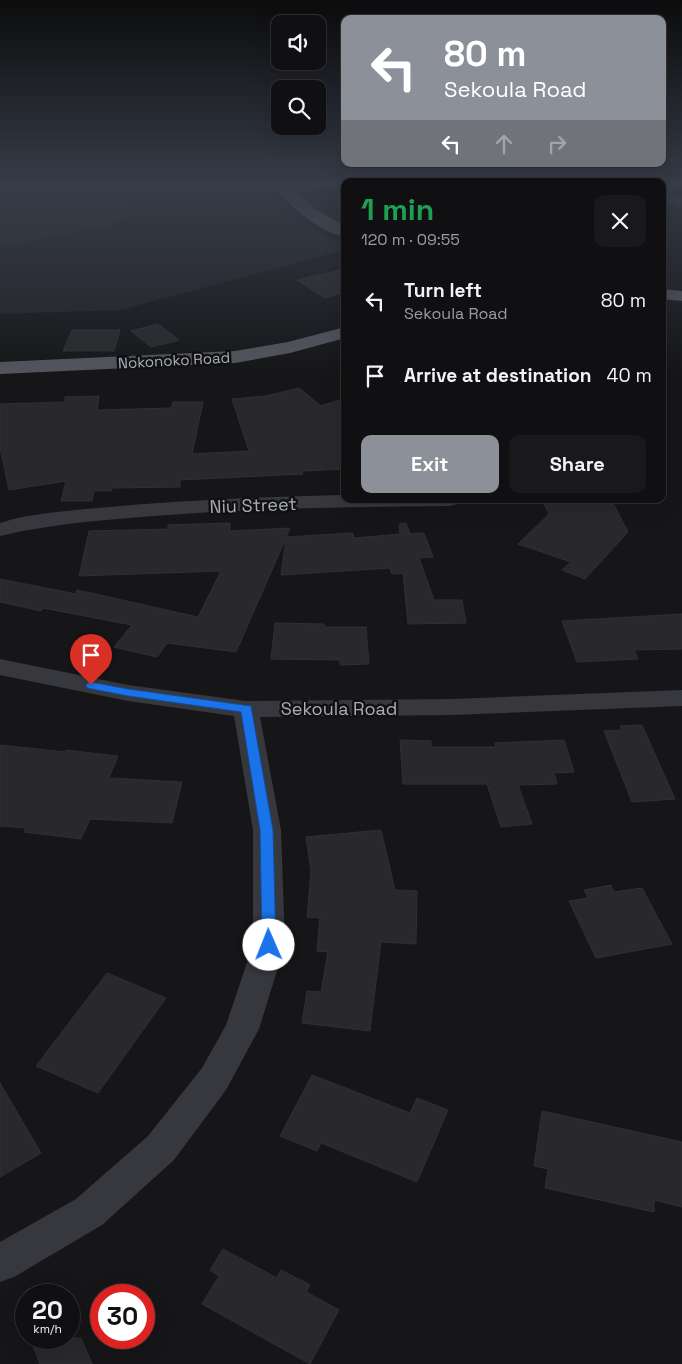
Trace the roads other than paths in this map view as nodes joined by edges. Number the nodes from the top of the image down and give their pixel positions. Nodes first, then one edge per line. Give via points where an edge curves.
1 (666, 294) edge
2 (682, 296) edge
3 (666, 305) edge
4 (682, 307) edge
5 (341, 333) edge
6 (341, 347) edge
7 (0, 368) edge
8 (0, 381) edge
9 (341, 503) edge
10 (0, 530) edge
11 (0, 667) edge
12 (682, 698) edge
13 (246, 709) junction
14 (0, 1263) edge

1 - 2 main road
3 - 4 main road
5 - 7 main road, Nokonoko Road via 235,357
6 - 8 main road, Nokonoko Road via 271,364 207,372
9 - 10 street, Niu Street via 112,512 56,518
11 - 13 street, Sekoula Road via 128,693
12 - 13 street, Sekoula Road via 453,707
13 - 14 street via 267,830 269,945 242,1029 214,1079 161,1148 89,1212

